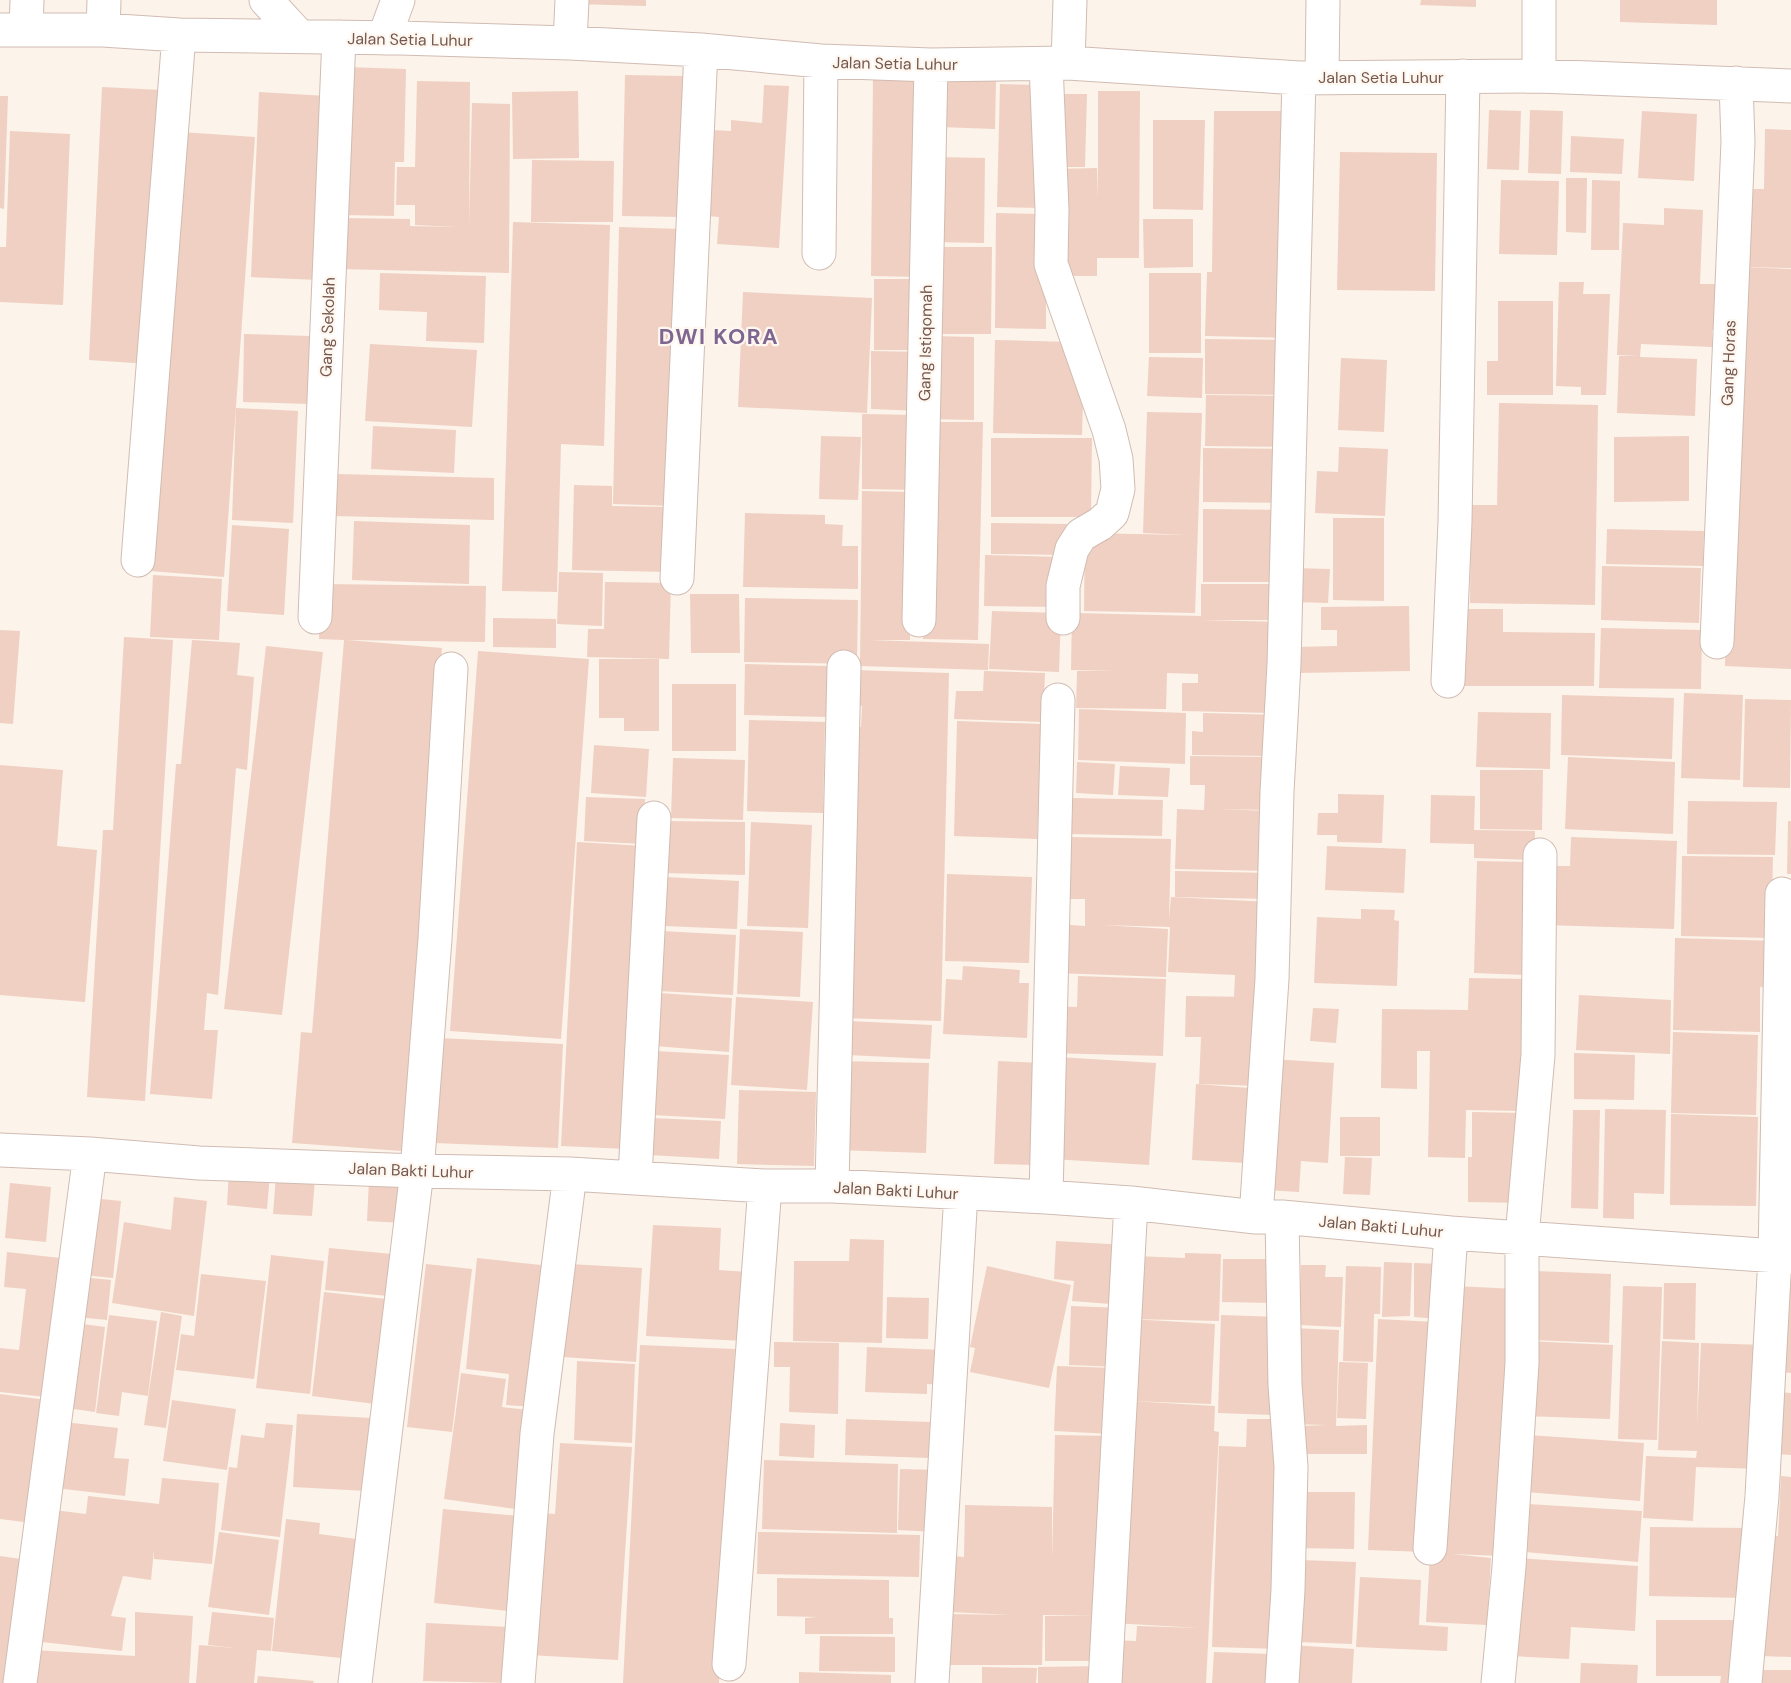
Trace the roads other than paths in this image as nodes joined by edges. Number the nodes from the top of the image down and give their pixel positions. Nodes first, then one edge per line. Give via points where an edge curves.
1 (266, 0) edge
2 (398, 0) edge
3 (572, 0) edge
4 (1070, 0) edge
5 (1323, 0) edge
6 (1539, 0) edge
7 (104, 15) edge
8 (17, 20) edge
9 (179, 35) junction
10 (299, 36) junction
11 (339, 37) junction
12 (384, 38) junction
13 (570, 43) junction
14 (701, 50) junction
15 (821, 62) junction
16 (1057, 64) junction
17 (931, 65) junction
18 (1463, 76) junction
19 (1539, 76) junction
20 (1310, 77) junction
21 (1736, 83) junction
22 (1791, 86) edge
23 (819, 253) dead end
24 (138, 560) dead end
25 (677, 578) dead end
26 (315, 617) dead end
27 (1063, 618) dead end
28 (919, 620) dead end
29 (1717, 642) dead end
30 (844, 667) dead end
31 (451, 669) dead end
32 (1448, 681) dead end
33 (1058, 700) dead end
34 (654, 818) dead end
35 (1540, 855) dead end
36 (1782, 894) dead end
37 (0, 1150) edge
38 (90, 1154) junction
39 (417, 1171) junction
40 (570, 1174) junction
41 (635, 1177) junction
42 (765, 1186) junction
43 (832, 1186) junction
44 (961, 1193) junction
45 (1046, 1197) junction
46 (1131, 1203) junction
47 (1269, 1217) junction
48 (1451, 1233) junction
49 (1522, 1237) junction
50 (1783, 1257) edge
51 (1430, 1548) dead end
52 (729, 1664) dead end
53 (20, 1683) edge
54 (355, 1683) edge
55 (518, 1683) edge
56 (932, 1683) edge
57 (1105, 1683) edge
58 (1282, 1683) edge
59 (1498, 1683) edge
60 (1745, 1683) edge

1 - 10 street
2 - 12 street
3 - 13 street
4 - 16 street
5 - 20 street
6 - 19 street
7 - 8 street, Jalan Setia Luhur
7 - 9 street, Jalan Setia Luhur
9 - 10 street, Jalan Setia Luhur
9 - 24 street
10 - 11 street, Jalan Setia Luhur
11 - 12 street, Jalan Setia Luhur
11 - 26 street, Gang Sekolah
12 - 13 street, Jalan Setia Luhur
13 - 14 street, Jalan Setia Luhur
14 - 15 street, Jalan Setia Luhur
14 - 25 street
15 - 17 street, Jalan Setia Luhur
15 - 23 street
16 - 17 street, Jalan Setia Luhur
16 - 20 street, Jalan Setia Luhur
16 - 27 street via 1051,264 1109,430 1118,489 1112,513 1081,535 1072,549 1063,586
17 - 28 street, Gang Istiqomah
18 - 19 street, Jalan Setia Luhur
18 - 20 street, Jalan Setia Luhur
18 - 32 street via 1455,522
19 - 21 street, Jalan Setia Luhur
20 - 47 street via 1277,792
21 - 22 street, Jalan Setia Luhur
21 - 29 street, Gang Horas via 1738,141
30 - 43 street
31 - 39 street
33 - 45 street
34 - 41 street
35 - 49 street via 1538,1055
36 - 50 street
37 - 38 street, Jalan Bakti Luhur
38 - 39 street, Jalan Bakti Luhur via 199,1163
38 - 53 street
39 - 40 street, Jalan Bakti Luhur
39 - 54 street
40 - 41 street, Jalan Bakti Luhur
40 - 55 street via 537,1434
41 - 42 street, Jalan Bakti Luhur
42 - 43 street, Jalan Bakti Luhur
42 - 52 street
43 - 44 street, Jalan Bakti Luhur
44 - 45 street, Jalan Bakti Luhur
44 - 56 street
45 - 46 street, Jalan Bakti Luhur
46 - 47 street, Jalan Bakti Luhur
46 - 57 street
47 - 48 street, Jalan Bakti Luhur
47 - 58 street via 1292,1467
48 - 49 street, Jalan Bakti Luhur
48 - 51 street
49 - 50 street, Jalan Bakti Luhur
49 - 59 street via 1522,1363
50 - 60 street

